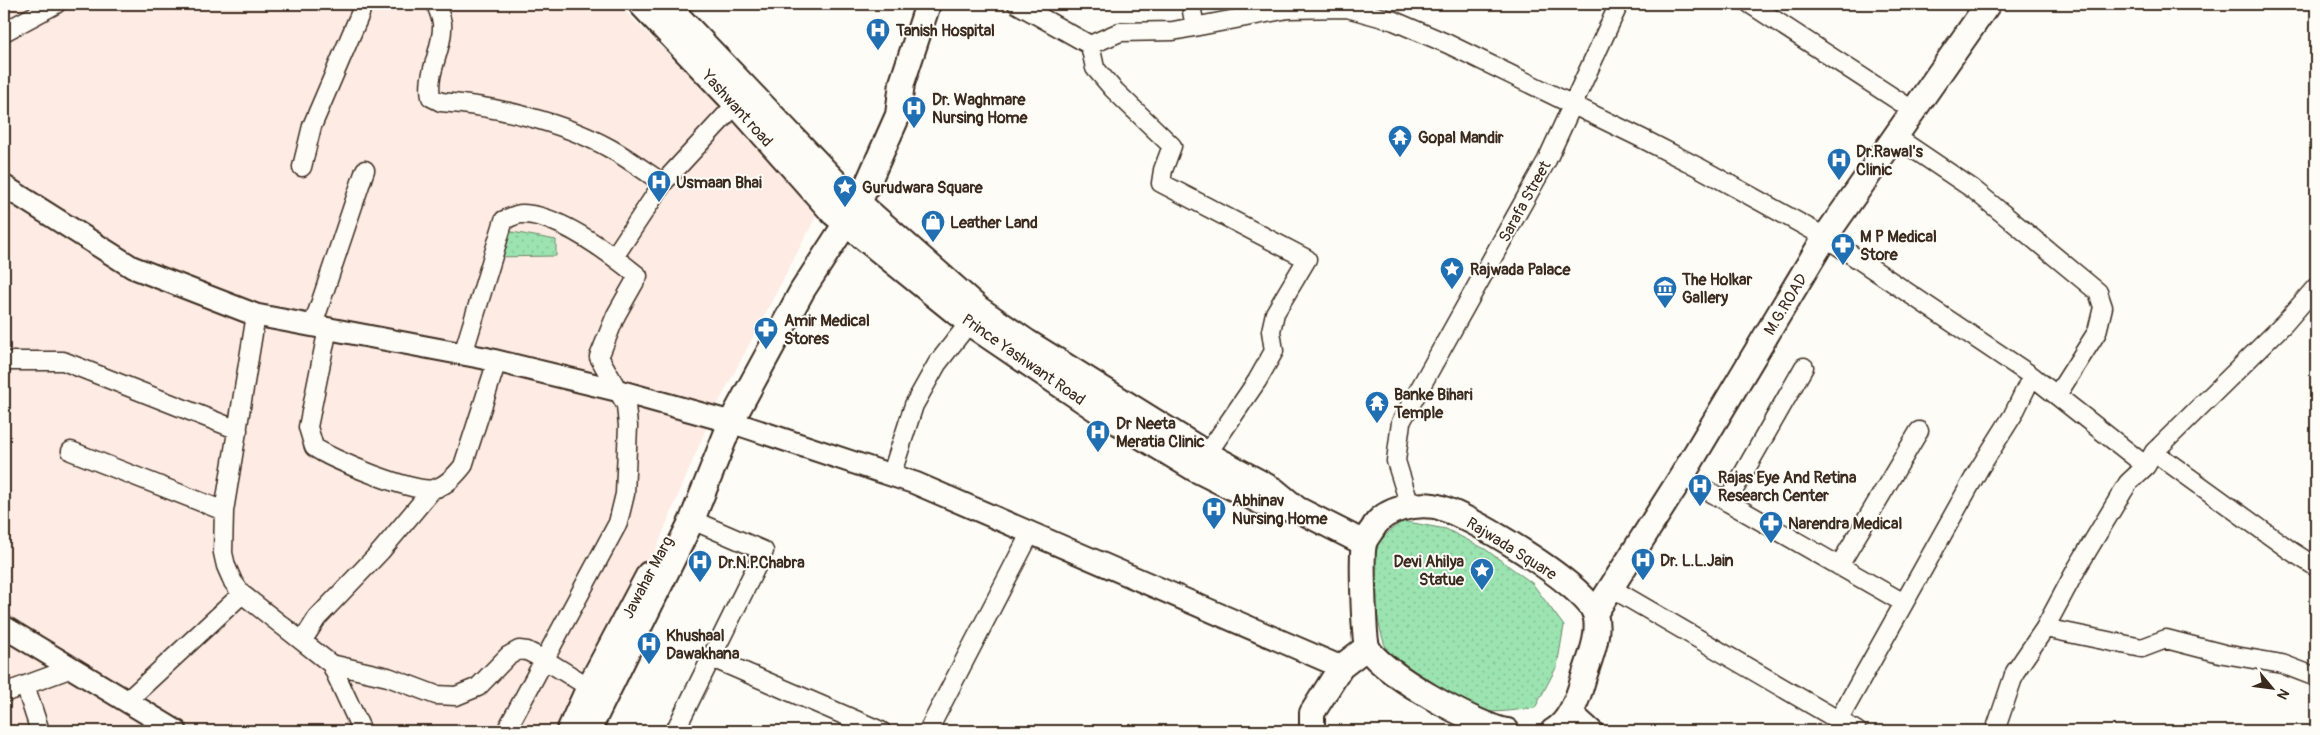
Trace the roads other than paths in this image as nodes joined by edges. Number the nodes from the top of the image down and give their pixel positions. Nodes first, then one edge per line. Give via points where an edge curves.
1 (56, 4) edge
2 (362, 4) edge
3 (436, 4) edge
4 (642, 4) edge
5 (666, 4) edge
6 (928, 4) edge
7 (1017, 4) edge
8 (1194, 4) edge
9 (1619, 4) edge
10 (1750, 4) edge
11 (1988, 4) edge
12 (1195, 27) junction
13 (4, 32) edge
14 (1090, 45) junction
15 (736, 104) junction
16 (1572, 105) junction
17 (1914, 111) junction
18 (1896, 137) junction
19 (302, 167) dead end
20 (365, 170) dead end
21 (663, 183) junction
22 (4, 186) edge
23 (852, 198) junction
24 (840, 218) junction
25 (1825, 237) junction
26 (614, 256) junction
27 (2316, 287) edge
28 (256, 315) junction
29 (969, 323) junction
30 (321, 327) junction
31 (463, 354) junction
32 (4, 361) edge
33 (497, 361) junction
34 (1804, 367) dead end
35 (2032, 376) junction
36 (616, 390) junction
37 (2057, 395) junction
38 (725, 420) junction
39 (238, 430) junction
40 (1920, 431) dead end
41 (71, 451) dead end
42 (1207, 454) junction
43 (2150, 459) junction
44 (892, 476) junction
45 (1682, 476) junction
46 (432, 490) junction
47 (1727, 502) junction
48 (1410, 506) junction
49 (1297, 509) junction
50 (224, 511) junction
51 (692, 520) junction
52 (1031, 532) junction
53 (1364, 543) junction
54 (1840, 566) junction
55 (2316, 567) edge
56 (1611, 588) junction
57 (242, 594) junction
58 (1904, 603) junction
59 (1594, 613) junction
60 (4, 627) edge
61 (2045, 628) junction
62 (303, 640) junction
63 (1367, 647) junction
64 (712, 658) junction
65 (545, 660) junction
66 (331, 664) junction
67 (1341, 667) junction
68 (72, 668) junction
69 (2316, 677) edge
70 (25, 685) junction
71 (589, 687) junction
72 (4, 693) edge
73 (127, 701) junction
74 (1571, 712) junction
75 (1838, 721) junction
76 (40, 731) edge
77 (176, 731) edge
78 (362, 731) edge
79 (506, 731) edge
80 (569, 731) edge
81 (588, 731) edge
82 (675, 731) edge
83 (881, 731) edge
84 (928, 731) edge
85 (1312, 731) edge
86 (1507, 731) edge
87 (1553, 731) edge
88 (1592, 731) edge
89 (1856, 731) edge
90 (1995, 731) edge

1 - 13 street
2 - 19 street via 312,126
3 - 21 street via 442,22 431,97 441,102 507,112 565,129 611,149
4 - 15 main road, Yashwant road
5 - 23 main road, Prince Yashwant Road
6 - 23 main road via 902,83 898,115
7 - 14 street
8 - 12 street
9 - 16 street, Sarafa Street
10 - 17 street
11 - 17 main road, M.G.ROAD
12 - 14 street via 1173,31 1120,32
12 - 16 street via 1288,9 1347,8 1394,21 1448,44
14 - 42 street via 1095,68 1172,146 1161,183 1307,259 1275,313 1272,331 1274,351
15 - 21 street
15 - 24 main road, Yashwant road
16 - 25 street via 1698,167
16 - 48 street, Sarafa Street via 1547,160 1401,422 1396,461
17 - 18 main road, M.G.ROAD
18 - 25 main road, M.G.ROAD
18 - 37 street via 1973,189 2098,292 2103,307 2102,320
20 - 30 street
21 - 26 street
22 - 28 street via 132,267
23 - 24 main road
23 - 42 main road, Prince Yashwant Road via 979,309
24 - 29 main road, Prince Yashwant Road
24 - 38 main road via 789,287
25 - 35 street
25 - 45 main road, M.G.ROAD
26 - 31 street via 551,219 521,214 504,220
26 - 36 street via 638,276 616,315 599,357
27 - 43 street via 2284,324
28 - 30 street
28 - 39 street
29 - 44 street via 937,364 914,406
29 - 49 main road, Prince Yashwant Road via 1096,409 1195,469 1269,506
30 - 31 street
30 - 46 street via 308,427 314,448 360,469 418,489
31 - 33 street
32 - 39 street via 63,361
33 - 36 street
33 - 46 street via 463,466 451,480
34 - 47 street
35 - 37 street
35 - 58 street
36 - 38 street
36 - 65 street via 626,405 628,426 625,494 618,523
37 - 43 street
38 - 44 street
38 - 51 main road, Jawahar Marg
38 - 71 main road, Jawahar Marg via 679,516
39 - 50 street
40 - 54 street
41 - 50 street
42 - 49 main road, Prince Yashwant Road via 1274,490
43 - 55 street
43 - 61 street via 2128,483
44 - 52 street
45 - 47 street
45 - 56 main road, M.G.ROAD
46 - 62 street via 318,618
47 - 54 street
48 - 53 main road, Rajwada Square via 1380,518
48 - 59 main road, Rajwada Square via 1434,506 1494,533 1574,588
49 - 53 main road, Prince Yashwant Road
50 - 57 street via 226,566
51 - 64 street via 764,551
51 - 81 main road, Jawahar Marg
52 - 67 street
52 - 84 street
53 - 63 main road, Rajwada Square via 1362,562
54 - 58 street
56 - 59 main road, M.G.ROAD
56 - 75 street
57 - 62 street
57 - 73 street
58 - 75 street
59 - 74 main road via 1594,643
60 - 68 street
61 - 69 street via 2142,648 2166,639 2282,664
61 - 90 street via 2015,672
62 - 66 street
63 - 67 main road
63 - 86 main road via 1406,683 1479,722
64 - 82 street
64 - 83 street
65 - 66 street via 519,650 508,656 478,687 456,696 436,695 388,677
65 - 71 street
65 - 79 street
66 - 78 street
67 - 85 main road via 1312,713
68 - 70 street
68 - 73 street
70 - 72 street
70 - 76 street
71 - 80 main road, Jawahar Marg
73 - 77 street
74 - 87 main road
74 - 88 street
75 - 89 street

